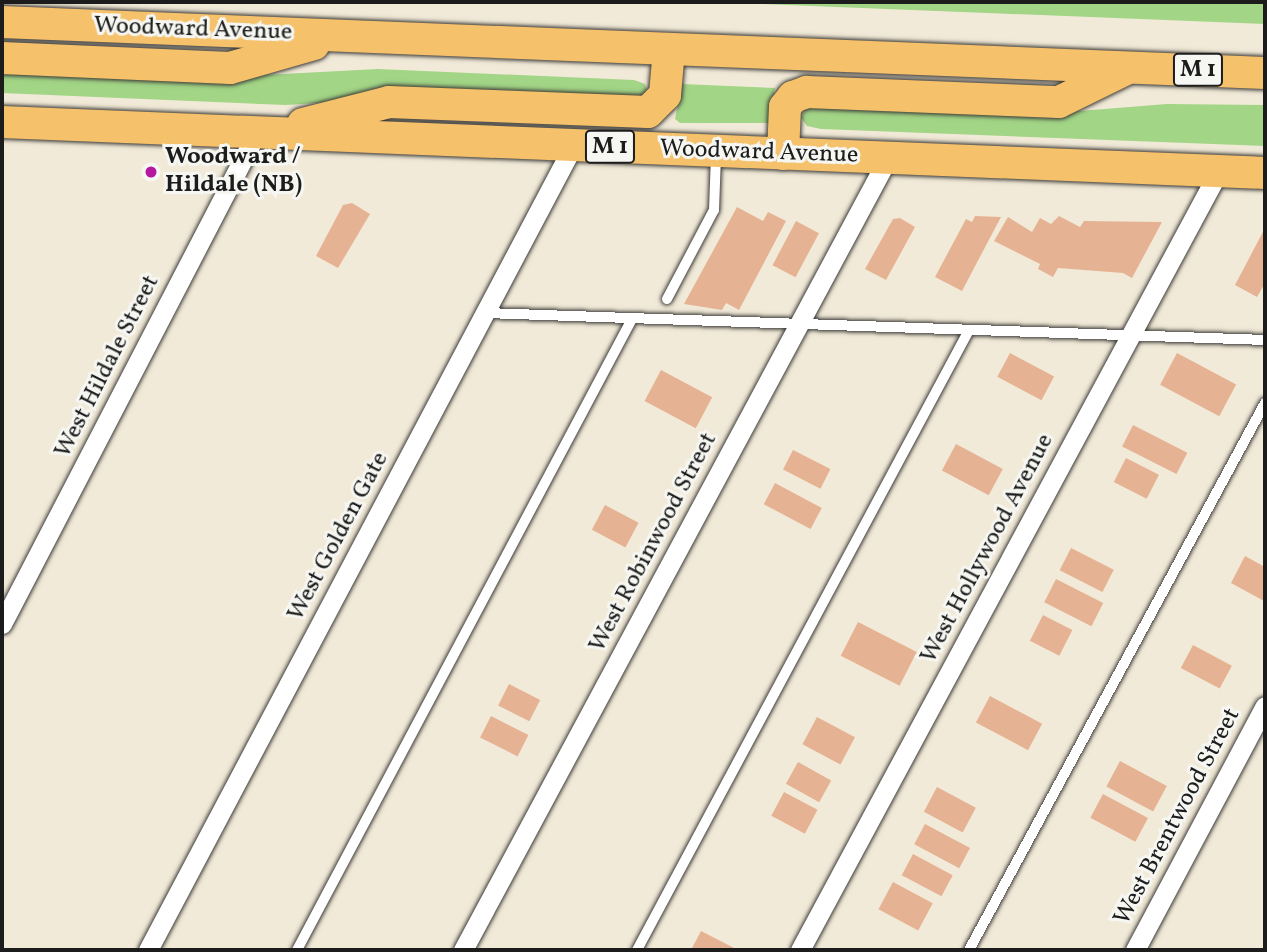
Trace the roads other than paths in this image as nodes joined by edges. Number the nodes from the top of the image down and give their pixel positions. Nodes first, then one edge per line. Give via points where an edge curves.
1 (2, 22) edge
2 (343, 36) junction
3 (669, 50) junction
4 (2, 58) edge
5 (1130, 67) junction
6 (1265, 73) edge
7 (2, 122) edge
8 (262, 132) junction
9 (573, 146) junction
10 (716, 151) junction
11 (783, 154) junction
12 (888, 158) junction
13 (1219, 172) junction
14 (1265, 173) edge
15 (667, 299) dead end
16 (485, 313) junction
17 (632, 319) junction
18 (799, 325) junction
19 (969, 330) junction
20 (1131, 335) junction
21 (1265, 340) edge
22 (1265, 403) edge
23 (2, 624) edge
24 (1265, 706) edge
25 (148, 950) edge
26 (297, 950) edge
27 (463, 950) edge
28 (637, 950) edge
29 (800, 950) edge
30 (969, 950) edge
31 (1135, 950) edge

1 - 2 main road, Woodward Avenue / M 1
2 - 3 main road, Woodward Avenue / M 1
2 - 4 main road via 230,68
3 - 5 main road, Woodward Avenue / M 1
3 - 8 main road via 664,95 648,112 389,102
5 - 6 main road, Woodward Avenue / M 1
5 - 11 main road via 1059,102 807,92 793,97 785,107
7 - 8 main road, Woodward Avenue / M 1
8 - 9 main road, Woodward Avenue / M 1
8 - 23 street, West Hildale Street
9 - 10 main road, Woodward Avenue / M 1
9 - 16 street, West Golden Gate
10 - 11 main road, Woodward Avenue / M 1
10 - 15 lane via 715,210
11 - 12 main road, Woodward Avenue / M 1
12 - 13 main road, Woodward Avenue / M 1
12 - 18 street, West Robinwood Street
13 - 14 main road, Woodward Avenue / M 1
13 - 20 street, West Hollywood Avenue
16 - 17 lane
16 - 25 street, West Golden Gate
17 - 18 lane
17 - 26 lane
18 - 19 lane
18 - 27 street, West Robinwood Street
19 - 20 lane
19 - 28 lane
20 - 21 lane
20 - 29 street, West Hollywood Avenue
22 - 30 lane
24 - 31 street, West Brentwood Street

